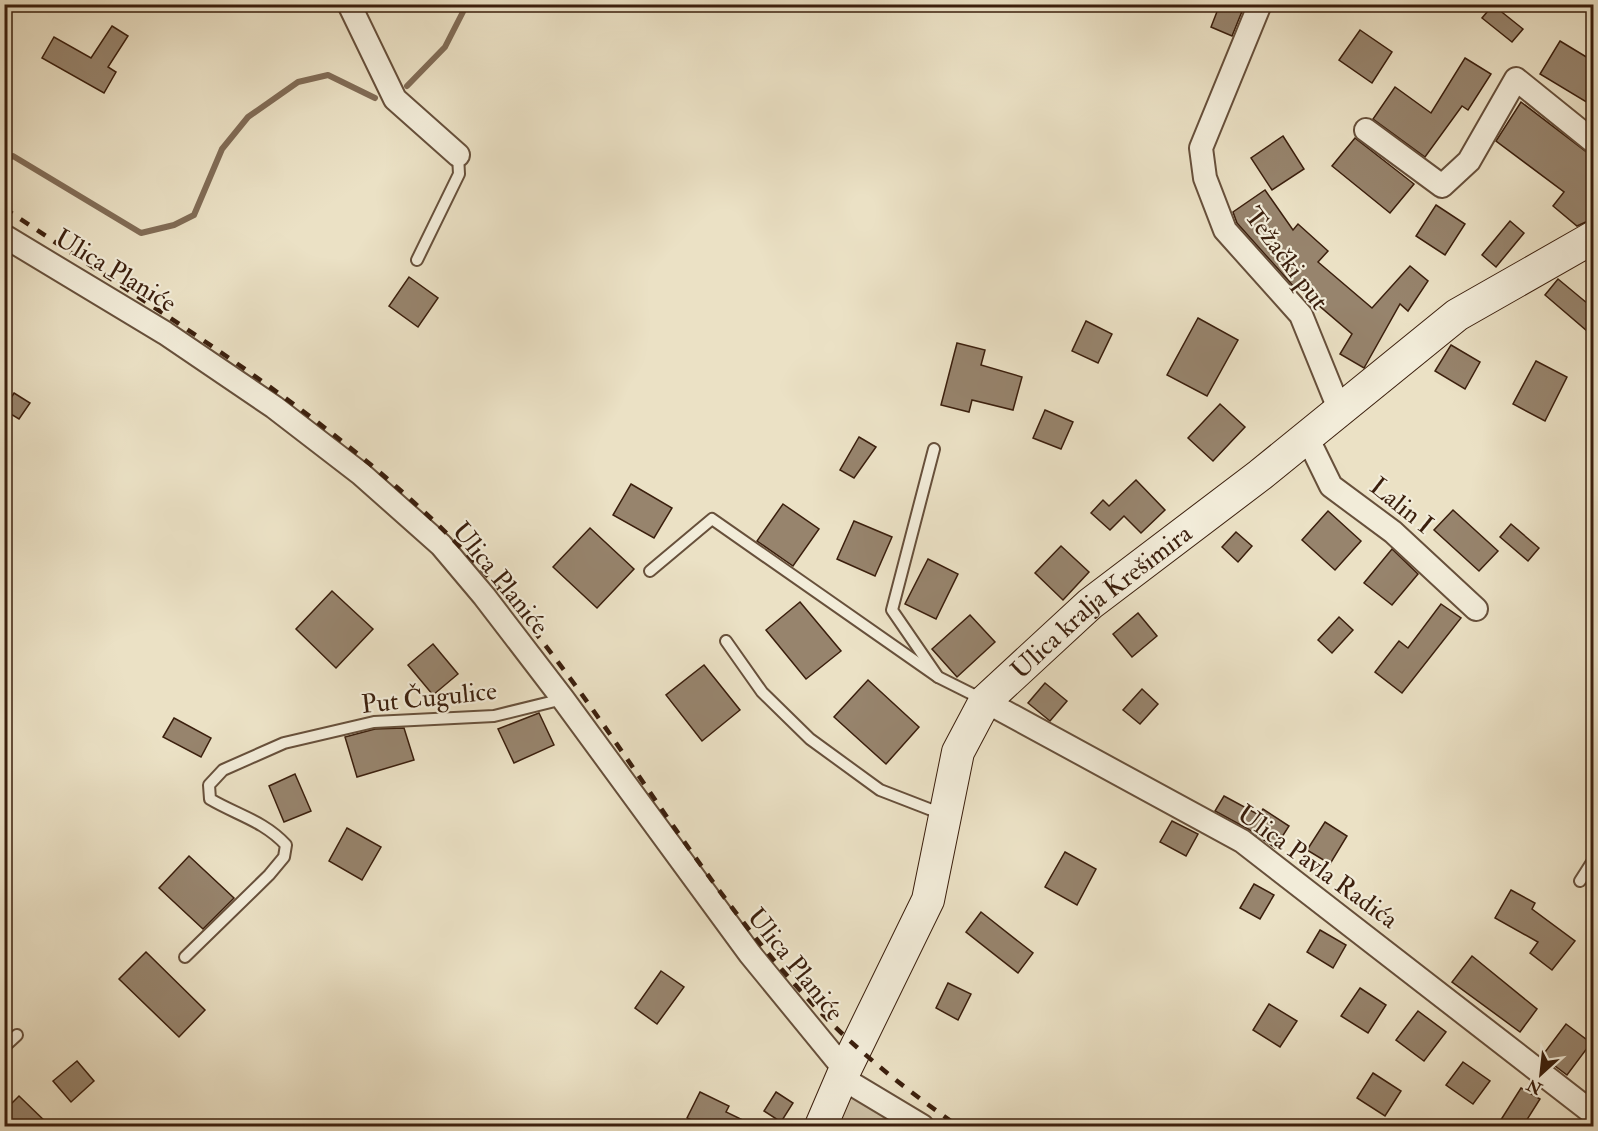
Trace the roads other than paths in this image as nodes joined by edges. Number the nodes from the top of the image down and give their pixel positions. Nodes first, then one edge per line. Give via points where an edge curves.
1 (349, 4) edge
2 (1260, 4) edge
3 (1366, 130) dead end
4 (1593, 142) edge
5 (458, 155) joint
6 (4, 236) edge
7 (1593, 237) edge
8 (417, 260) dead end
9 (1340, 411) junction
10 (1306, 435) junction
11 (934, 449) dead end
12 (650, 571) dead end
13 (1476, 609) dead end
14 (726, 641) dead end
15 (938, 677) junction
16 (563, 699) junction
17 (985, 701) junction
18 (945, 815) junction
19 (1593, 859) edge
20 (1580, 881) dead end
21 (185, 957) dead end
22 (17, 1035) dead end
23 (4, 1047) edge
24 (844, 1074) junction
25 (1593, 1114) edge
26 (821, 1126) edge
27 (922, 1126) edge

1 - 5 street via 395,99
2 - 9 street, Težački put via 1201,148 1205,178 1226,230 1301,315
3 - 4 street via 1442,186 1469,161 1516,79
5 - 8 lane via 459,174
6 - 16 street, Ulica Planiće via 165,333 274,407 361,474 441,545
7 - 9 street, Ulica kralja Krešimira via 1458,315
9 - 10 street, Ulica kralja Krešimira
10 - 13 street, Lalin I via 1331,486 1393,532
10 - 17 street, Ulica kralja Krešimira via 1260,475 1090,604
11 - 15 lane via 892,610
12 - 15 lane via 712,519
14 - 18 lane via 762,692 810,740 880,790
15 - 17 lane
16 - 21 lane, Put Čugulice via 494,716 374,722 284,743 223,770 209,785 210,799 274,832 286,845 284,857
16 - 24 street, Ulica Planiće via 718,912
17 - 18 street, Ulica kralja Krešimira via 958,752
17 - 25 street, Ulica Pavla Radića via 1242,841
18 - 24 street, Ulica kralja Krešimira via 928,900
19 - 20 lane
22 - 23 lane
24 - 26 street, Ulica kralja Krešimira
24 - 27 street

